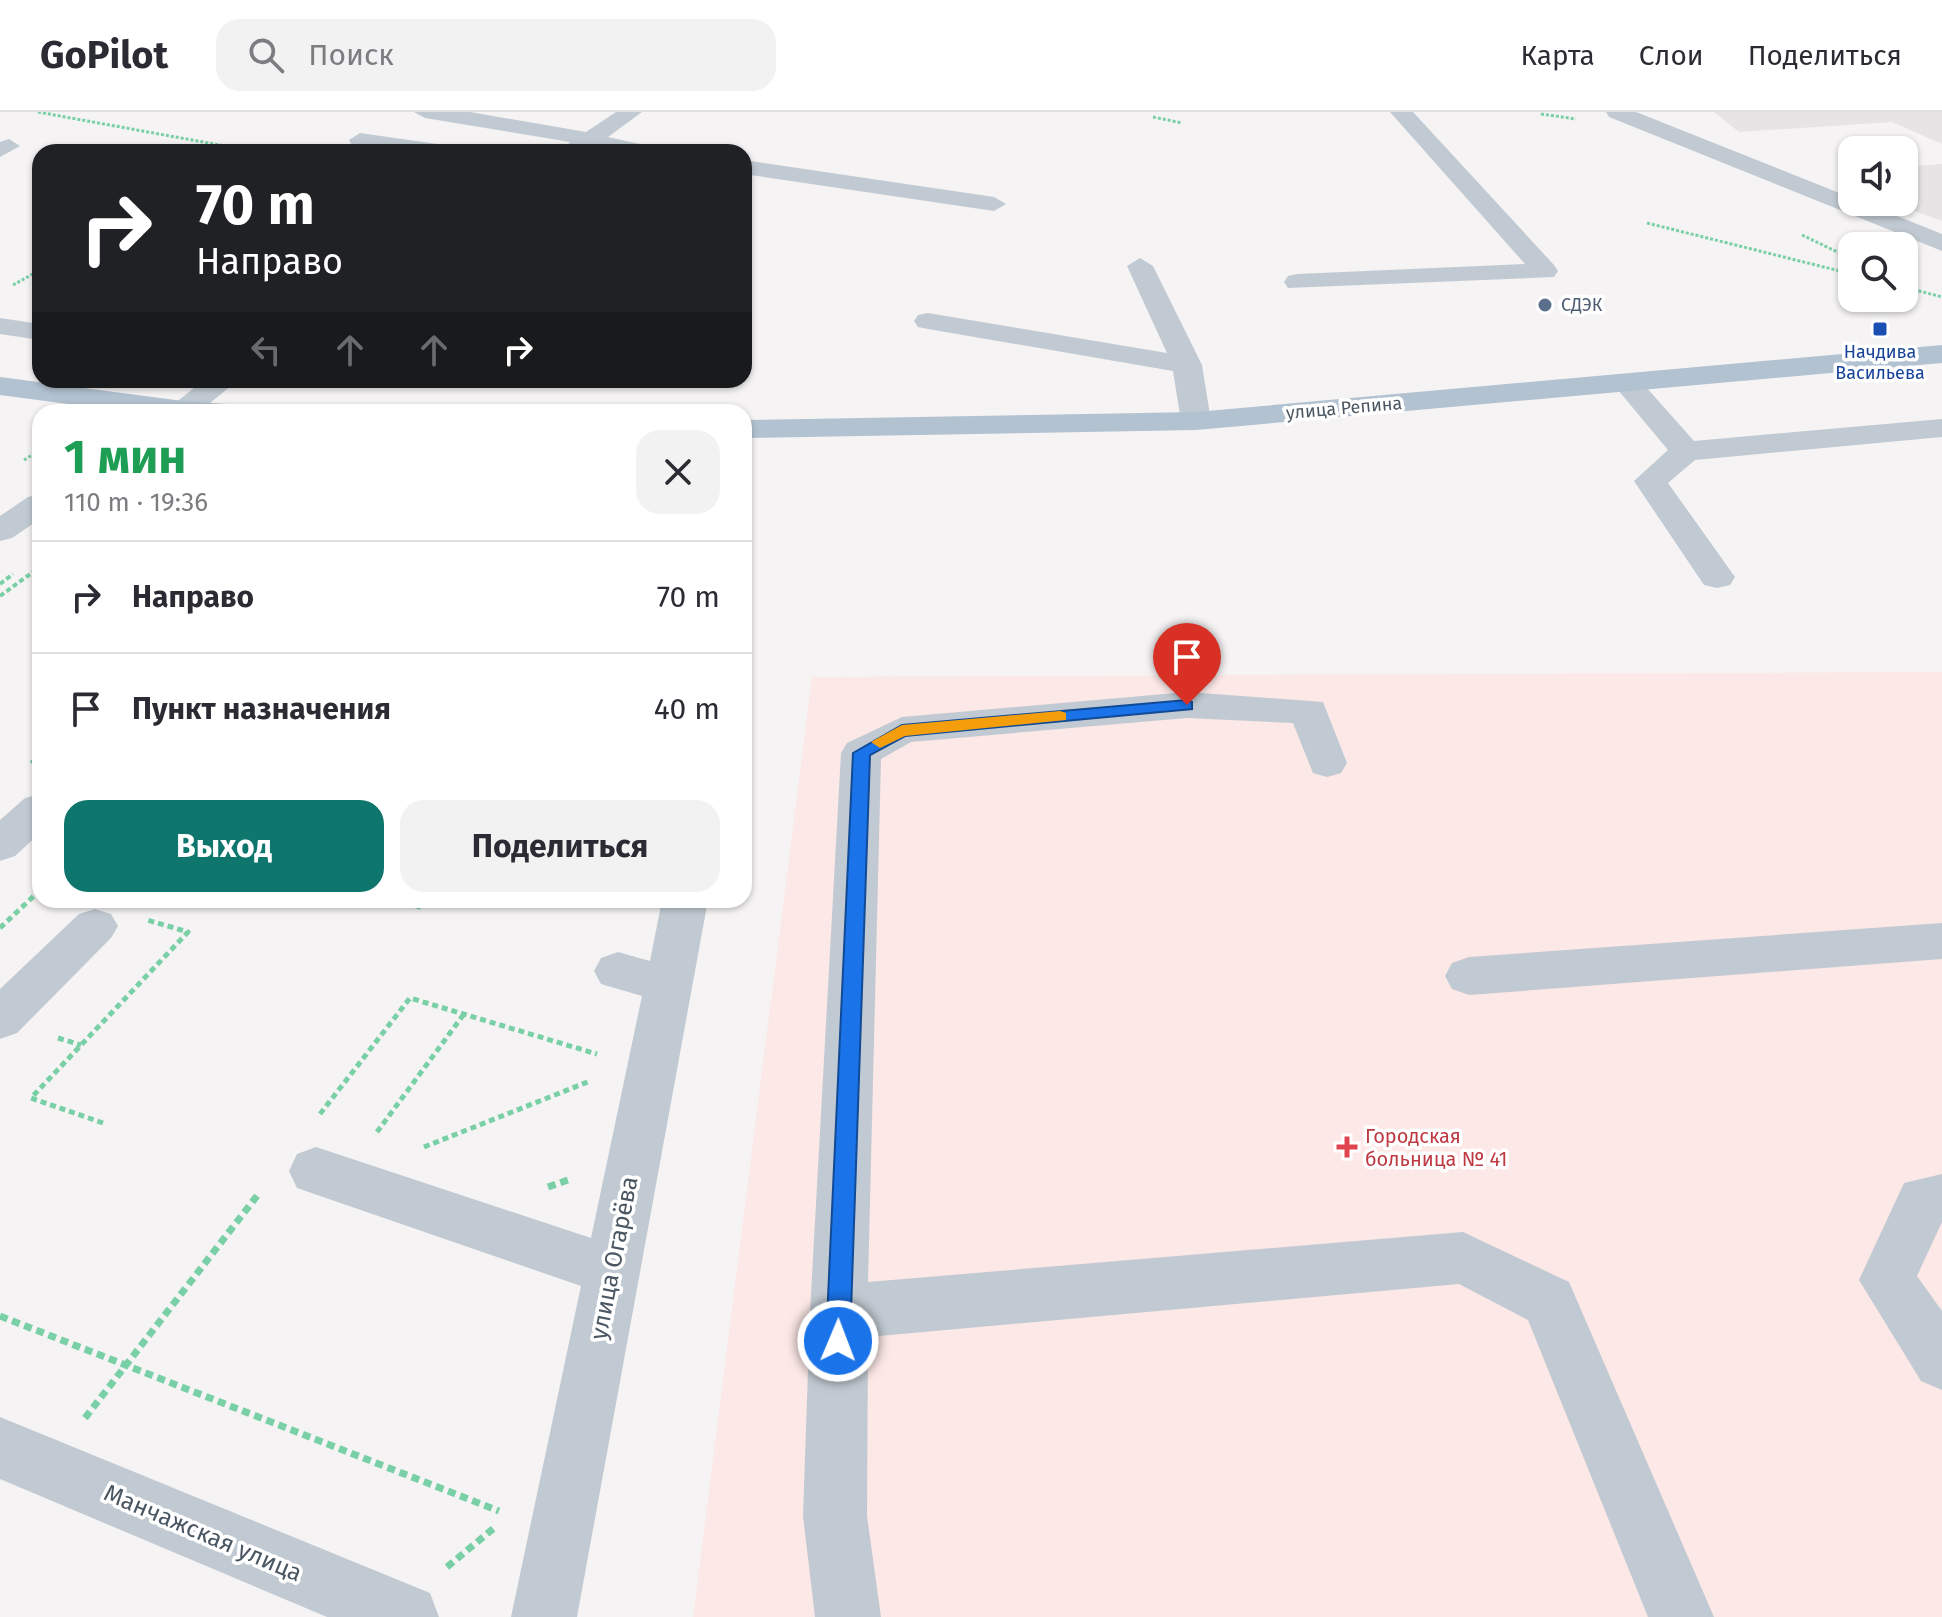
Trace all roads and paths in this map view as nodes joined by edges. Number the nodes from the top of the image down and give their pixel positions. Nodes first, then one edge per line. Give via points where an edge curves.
1 (38, 112) edge
2 (412, 112) edge
3 (425, 112) edge
4 (1401, 112) edge
5 (1674, 112) edge
6 (572, 113) edge
7 (1619, 113) edge
8 (625, 116) edge
9 (1153, 117) dead end
10 (1182, 123) dead end
11 (360, 140) junction
12 (214, 144) edge
13 (352, 144) edge
14 (388, 144) edge
15 (571, 144) edge
16 (583, 144) edge
17 (752, 168) edge
18 (994, 204) dead end
19 (1647, 223) dead end
20 (1942, 243) edge
21 (1140, 266) dead end
22 (1838, 271) edge
23 (1297, 282) dead end
24 (1918, 291) edge
25 (1942, 297) edge
26 (928, 321) dead end
27 (0, 326) edge
28 (32, 331) edge
29 (1942, 354) edge
30 (1187, 365) junction
31 (1628, 384) junction
32 (0, 386) edge
33 (212, 388) edge
34 (130, 404) edge
35 (190, 404) edge
36 (1196, 421) junction
37 (1942, 428) edge
38 (752, 429) edge
39 (1686, 451) junction
40 (32, 509) edge
41 (0, 531) edge
42 (17, 572) dead end
43 (32, 573) edge
44 (29, 575) junction
45 (32, 576) edge
46 (1717, 577) dead end
47 (0, 596) edge
48 (1327, 763) dead end
49 (32, 816) edge
50 (0, 845) edge
51 (32, 898) edge
52 (681, 908) edge
53 (142, 919) dead end
54 (95, 926) dead end
55 (0, 928) edge
56 (1942, 941) edge
57 (1469, 976) dead end
58 (464, 1014) dead end
59 (0, 1019) edge
60 (602, 1076) dead end
61 (103, 1123) dead end
62 (375, 1135) dead end
63 (420, 1148) dead end
64 (316, 1171) dead end
65 (1942, 1198) edge
66 (612, 1271) junction
67 (839, 1312) junction
68 (0, 1316) edge
69 (1942, 1361) edge
70 (0, 1448) edge
71 (561, 1534) junction
72 (406, 1617) edge
73 (544, 1617) edge
74 (848, 1617) edge
75 (1681, 1617) edge

1 - 12 path
2 - 11 street
3 - 15 street
4 - 23 street via 1545,271
5 - 7 street
6 - 8 street
7 - 20 street
8 - 16 street
9 - 10 path
11 - 13 street
11 - 14 street
17 - 18 street
19 - 22 path
21 - 30 street
24 - 25 path
26 - 30 street
27 - 28 street
29 - 31 main road, улица Репина
30 - 36 street
31 - 36 main road, улица Репина
31 - 39 street
32 - 34 main road
33 - 35 street
36 - 38 main road, улица Репина
37 - 39 street
39 - 46 street via 1650,481
40 - 41 street
42 - 44 path
43 - 44 path
44 - 45 path
44 - 47 path
48 - 67 street via 1309,711 1187,705 902,730 861,753
49 - 50 street
51 - 55 path
52 - 66 street, улица Огарёва via 643,978
53 - 61 path via 188,932 31,1098
54 - 59 street
56 - 57 street
58 - 62 path
60 - 63 path
64 - 66 street
65 - 69 street via 1923,1200 1887,1280
66 - 71 street, улица Огарёва
67 - 74 street via 835,1516
67 - 75 street via 1463,1258 1549,1301
68 - 71 path
70 - 72 street, Манчажская улица
71 - 73 street, улица Огарёва

